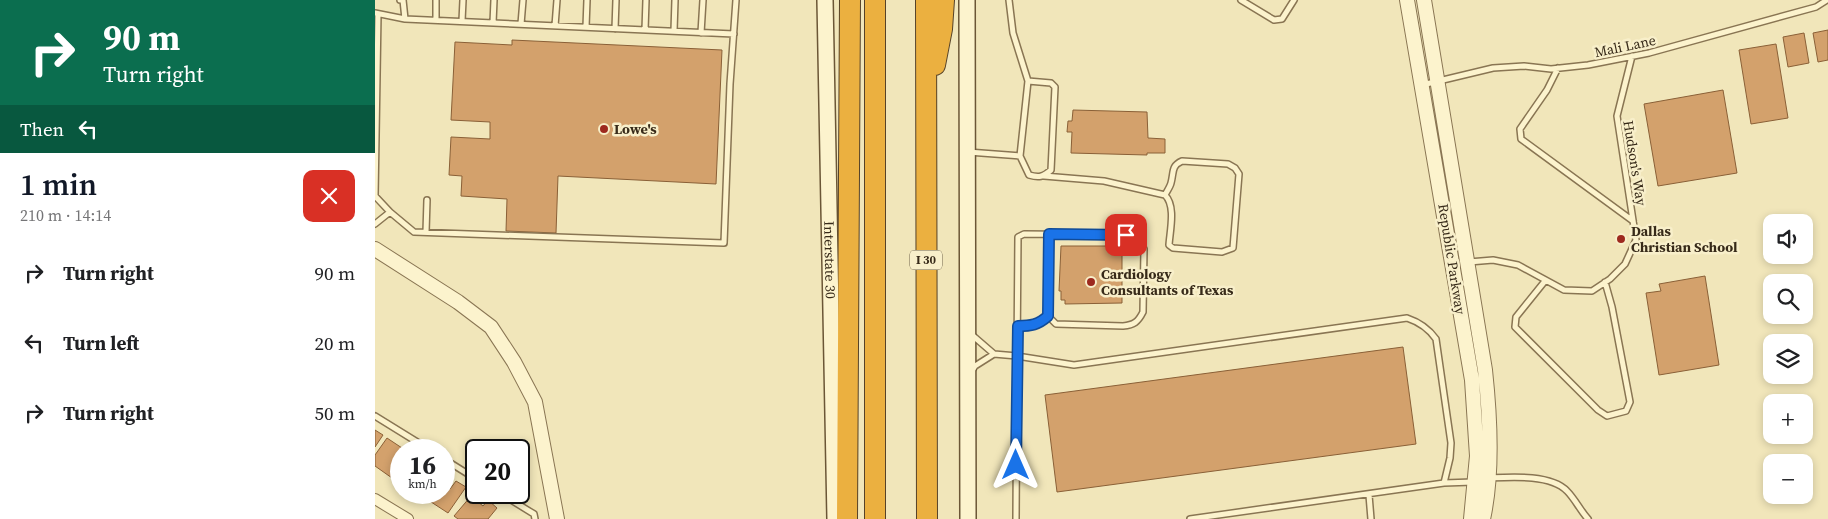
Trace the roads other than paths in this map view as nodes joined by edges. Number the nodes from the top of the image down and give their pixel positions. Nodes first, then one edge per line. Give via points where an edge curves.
1 (402, 0) edge
2 (436, 0) edge
3 (463, 0) edge
4 (495, 0) edge
5 (523, 0) edge
6 (557, 0) edge
7 (587, 0) edge
8 (616, 0) edge
9 (645, 0) edge
10 (675, 0) edge
11 (703, 0) edge
12 (736, 0) edge
13 (825, 0) edge
14 (850, 0) edge
15 (875, 0) edge
16 (926, 0) edge
17 (944, 0) edge
18 (967, 0) edge
19 (1009, 0) edge
20 (1241, 0) edge
21 (1294, 0) edge
22 (1407, 0) edge
23 (1424, 0) edge
24 (1827, 0) edge
25 (377, 13) edge
26 (405, 19) junction
27 (436, 20) junction
28 (462, 21) junction
29 (493, 23) junction
30 (521, 24) junction
31 (555, 26) junction
32 (586, 27) junction
33 (615, 29) junction
34 (645, 30) junction
35 (674, 31) junction
36 (701, 33) junction
37 (734, 34) junction
38 (1632, 56) junction
39 (1558, 68) junction
40 (1028, 81) junction
41 (1437, 82) junction
42 (1422, 85) junction
43 (926, 108) junction
44 (968, 152) junction
45 (1021, 156) junction
46 (1044, 176) junction
47 (1165, 195) junction
48 (427, 200) dead end
49 (390, 212) junction
50 (1633, 221) junction
51 (375, 224) edge
52 (426, 232) junction
53 (1049, 234) junction
54 (375, 249) edge
55 (1460, 264) junction
56 (1545, 280) junction
57 (1605, 282) junction
58 (1048, 316) junction
59 (1018, 326) junction
60 (968, 330) junction
61 (994, 354) junction
62 (1017, 356) junction
63 (968, 376) junction
64 (375, 416) edge
65 (412, 439) edge
66 (1489, 478) junction
67 (1475, 482) junction
68 (1444, 483) junction
69 (1369, 495) junction
70 (375, 499) edge
71 (518, 504) edge
72 (406, 518) edge
73 (535, 519) edge
74 (557, 519) edge
75 (835, 519) edge
76 (847, 519) edge
77 (875, 519) edge
78 (927, 519) edge
79 (968, 519) edge
80 (1016, 519) edge
81 (1190, 519) edge
82 (1371, 519) edge
83 (1471, 519) edge
84 (1483, 519) edge
85 (1588, 519) edge

1 - 26 lane
2 - 27 lane
3 - 28 lane
4 - 29 lane
5 - 30 lane
6 - 31 lane
7 - 32 lane
8 - 33 lane
9 - 34 lane
10 - 35 lane
11 - 36 lane
12 - 37 lane
13 - 75 main road, Interstate 30
14 - 76 highway
15 - 77 highway
16 - 43 highway, I 30
17 - 43 highway via 942,29
18 - 44 main road
19 - 40 lane via 1013,33
20 - 21 lane via 1274,20 1282,19
22 - 42 street, Republic Parkway
23 - 41 street, Republic Parkway
24 - 38 lane, Mali Lane via 1816,7
25 - 26 lane
25 - 49 lane via 375,196
26 - 27 lane
27 - 28 lane
28 - 29 lane
29 - 30 lane
30 - 31 lane
31 - 32 lane
32 - 33 lane
33 - 34 lane
34 - 35 lane
35 - 36 lane
36 - 37 lane
37 - 52 lane via 725,243
38 - 39 lane, Mali Lane
38 - 50 lane, Hudson's Way via 1617,116
39 - 41 lane, Mali Lane via 1493,68
39 - 50 lane via 1520,129 1521,139
40 - 45 lane
40 - 46 lane via 1051,83 1055,87 1051,170
41 - 42 lane, Mali Lane
41 - 55 street, Republic Parkway
42 - 55 street, Republic Parkway
43 - 78 highway, I 30
44 - 45 lane
44 - 60 main road
45 - 46 lane via 1029,175
46 - 47 lane via 1104,181
47 - 47 lane via 1171,206 1169,245 1222,252 1233,248 1239,174 1235,168 1228,164 1176,163
48 - 52 lane
49 - 51 lane
49 - 52 lane via 413,232
50 - 57 lane, Hudson's Way via 1636,240 1625,264
53 - 58 lane
53 - 58 lane via 1126,235 1141,241 1145,249 1143,312 1132,325 1056,324
53 - 59 lane via 1018,237
54 - 74 street via 458,302 491,328 514,362 535,402
55 - 56 lane, Hudson's Way via 1493,260 1518,265
55 - 66 street, Republic Parkway via 1489,406
55 - 67 street, Republic Parkway via 1468,366 1472,380 1477,456
56 - 57 lane, Hudson's Way via 1564,290 1592,291
56 - 57 lane via 1516,317 1515,327 1607,416 1626,411 1630,402
58 - 59 lane via 1033,326
59 - 62 lane
60 - 61 lane
60 - 63 main road
61 - 62 lane
61 - 63 lane via 975,366
62 - 68 lane via 1074,365 1407,318 1415,320 1436,339 1451,443
62 - 80 lane
63 - 79 main road
64 - 65 lane
66 - 67 lane
66 - 84 street, Republic Parkway
66 - 85 lane via 1552,481 1567,490
67 - 68 lane
67 - 83 street, Republic Parkway
68 - 69 lane
69 - 81 lane
69 - 82 lane
70 - 72 street
71 - 73 lane via 534,514

